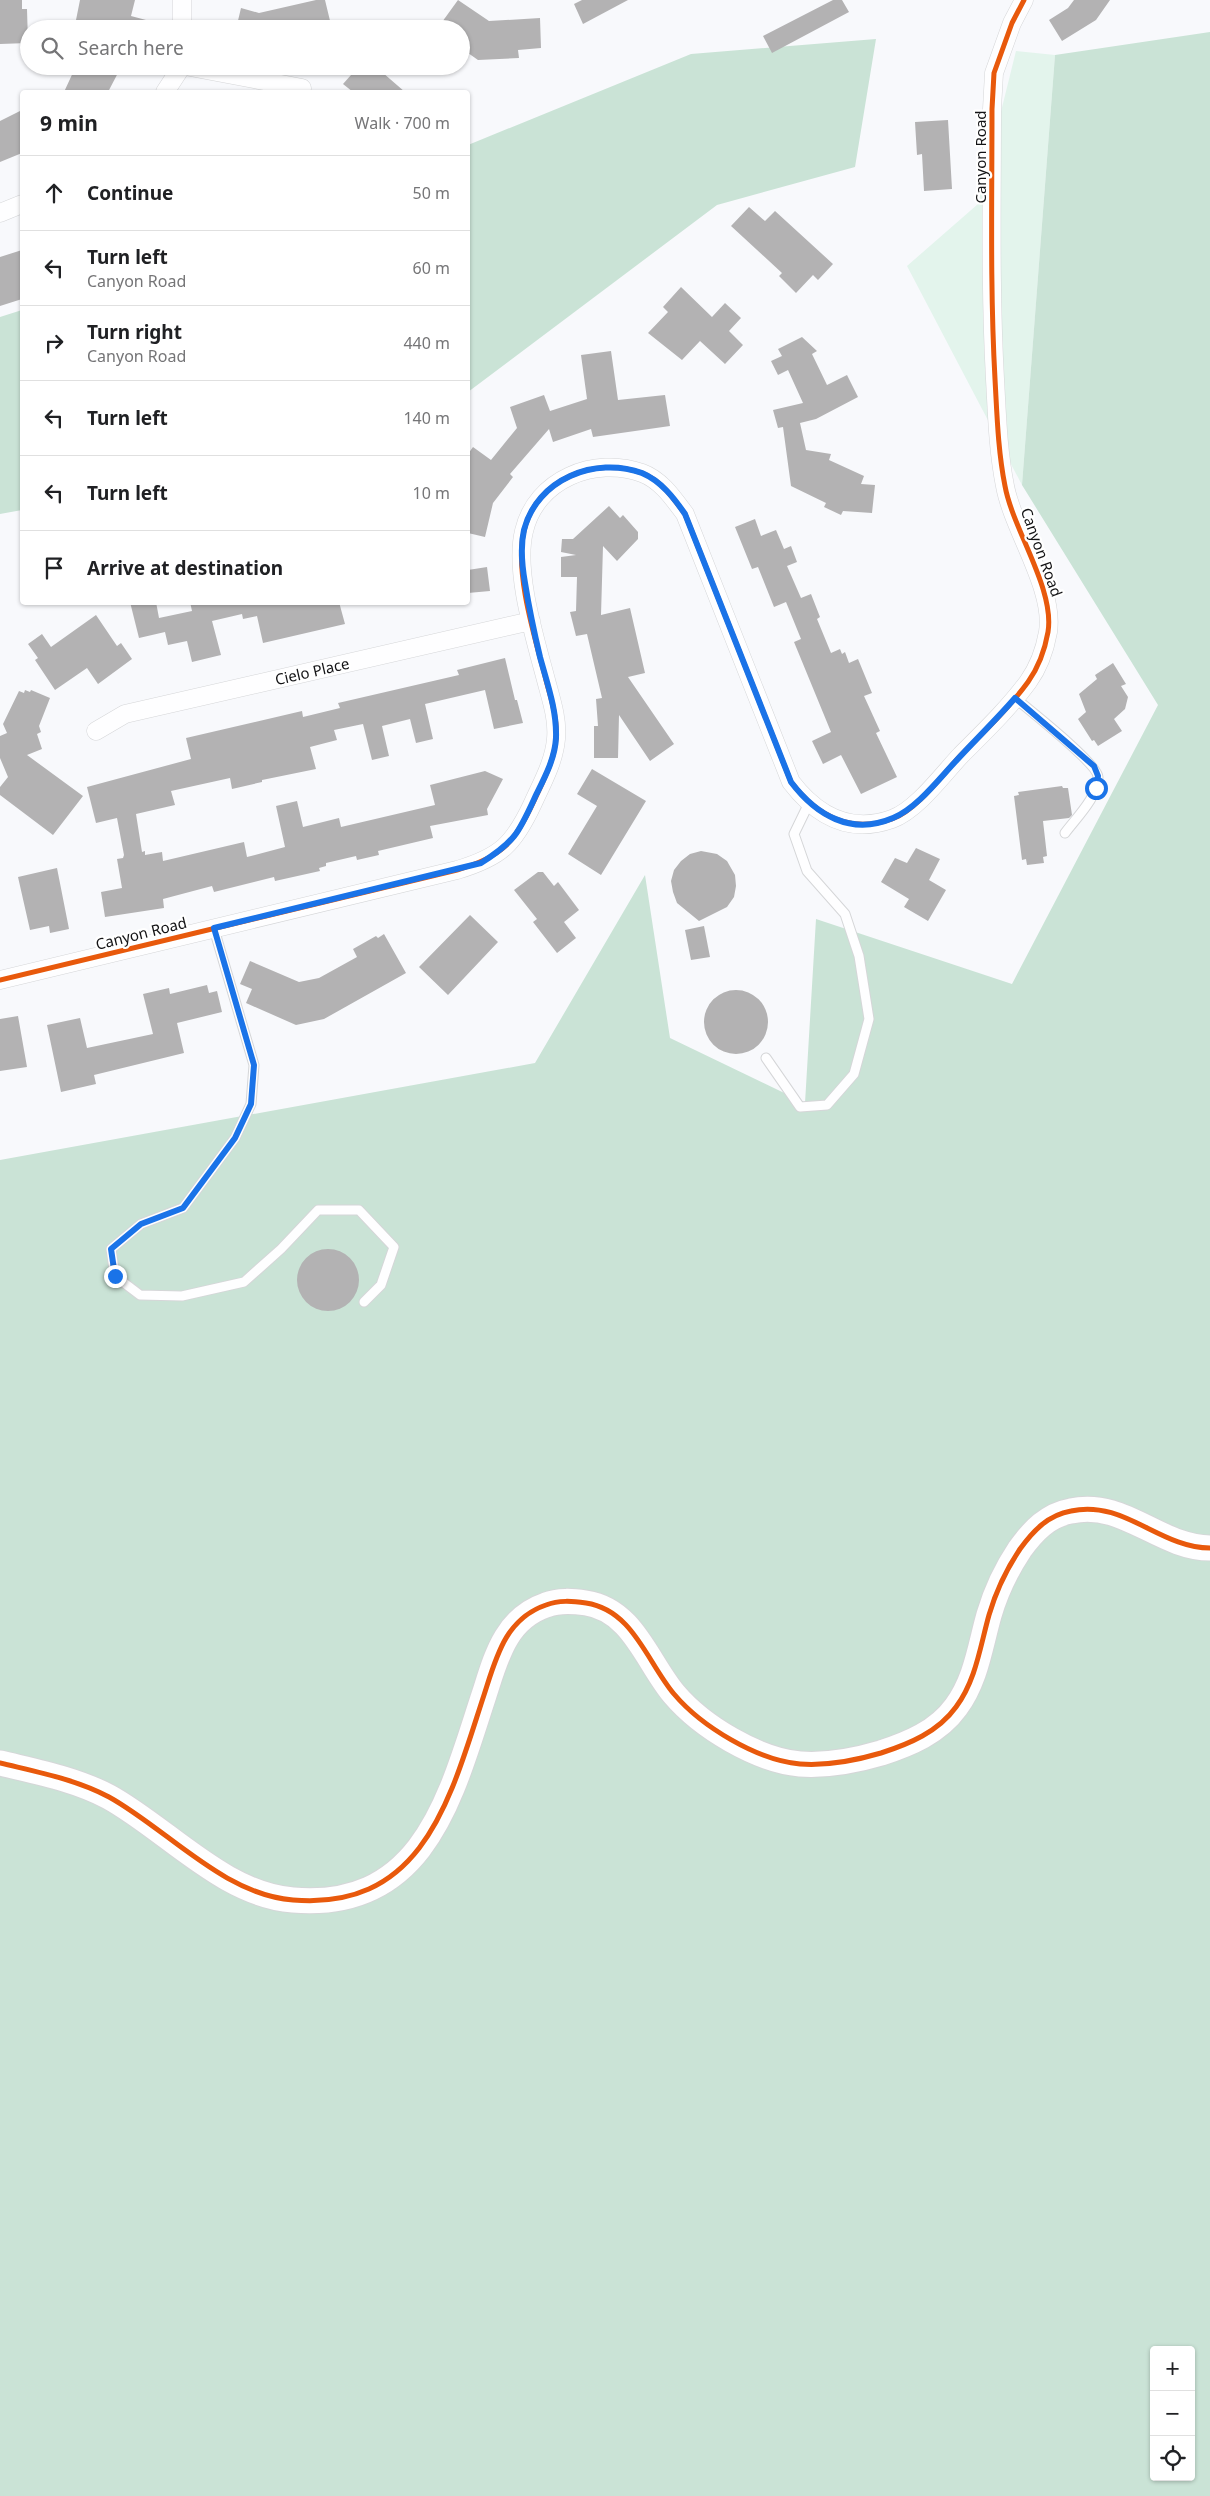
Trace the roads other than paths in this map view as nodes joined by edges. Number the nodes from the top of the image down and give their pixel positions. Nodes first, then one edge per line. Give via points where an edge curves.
1 (182, 0) edge
2 (1024, 0) edge
3 (182, 20) edge
4 (177, 75) edge
5 (232, 75) edge
6 (302, 88) dead end
7 (166, 90) edge
8 (20, 205) edge
9 (0, 213) edge
10 (531, 621) junction
11 (1015, 698) junction
12 (96, 731) dead end
13 (809, 804) junction
14 (1065, 833) dead end
15 (214, 928) junction
16 (0, 980) edge
17 (766, 1058) dead end
18 (364, 1302) dead end
19 (1210, 1548) edge
20 (0, 1762) edge

1 - 3 street
2 - 11 street, Canyon Road via 994,73 992,325 1005,488 1048,607 1048,630 1042,655 1029,681
4 - 7 street
5 - 6 street
8 - 9 street
10 - 12 street, Cielo Place via 125,714
10 - 13 street, Canyon Road via 521,560 524,530 536,503 558,482 584,469 614,466 643,474 668,490 685,514 791,782
10 - 15 street, Canyon Road via 555,712 556,739 548,770 519,833 502,850 481,863 457,870
11 - 13 street, Canyon Road via 927,792 894,818 871,824 848,823 825,815
11 - 14 lane via 1094,766 1098,776 1088,802
13 - 17 lane via 794,834 807,870 845,914 859,956 869,1019 854,1074 827,1105 800,1107
15 - 16 street, Canyon Road
15 - 18 lane via 254,1065 251,1104 235,1138 183,1208 141,1224 111,1249 115,1276 140,1296 182,1296 244,1282 318,1210 359,1210 394,1247 381,1285
19 - 20 street via 1197,1548 1180,1542 1107,1510 1086,1508 1064,1512 1045,1522 1030,1536 1005,1570 990,1609 971,1682 955,1709 932,1731 903,1746 849,1762 798,1764 750,1749 708,1726 674,1694 632,1631 616,1615 594,1604 570,1600 547,1604 526,1614 509,1631 498,1652 440,1819 414,1857 379,1884 336,1900 290,1900 250,1890 106,1796 66,1779

